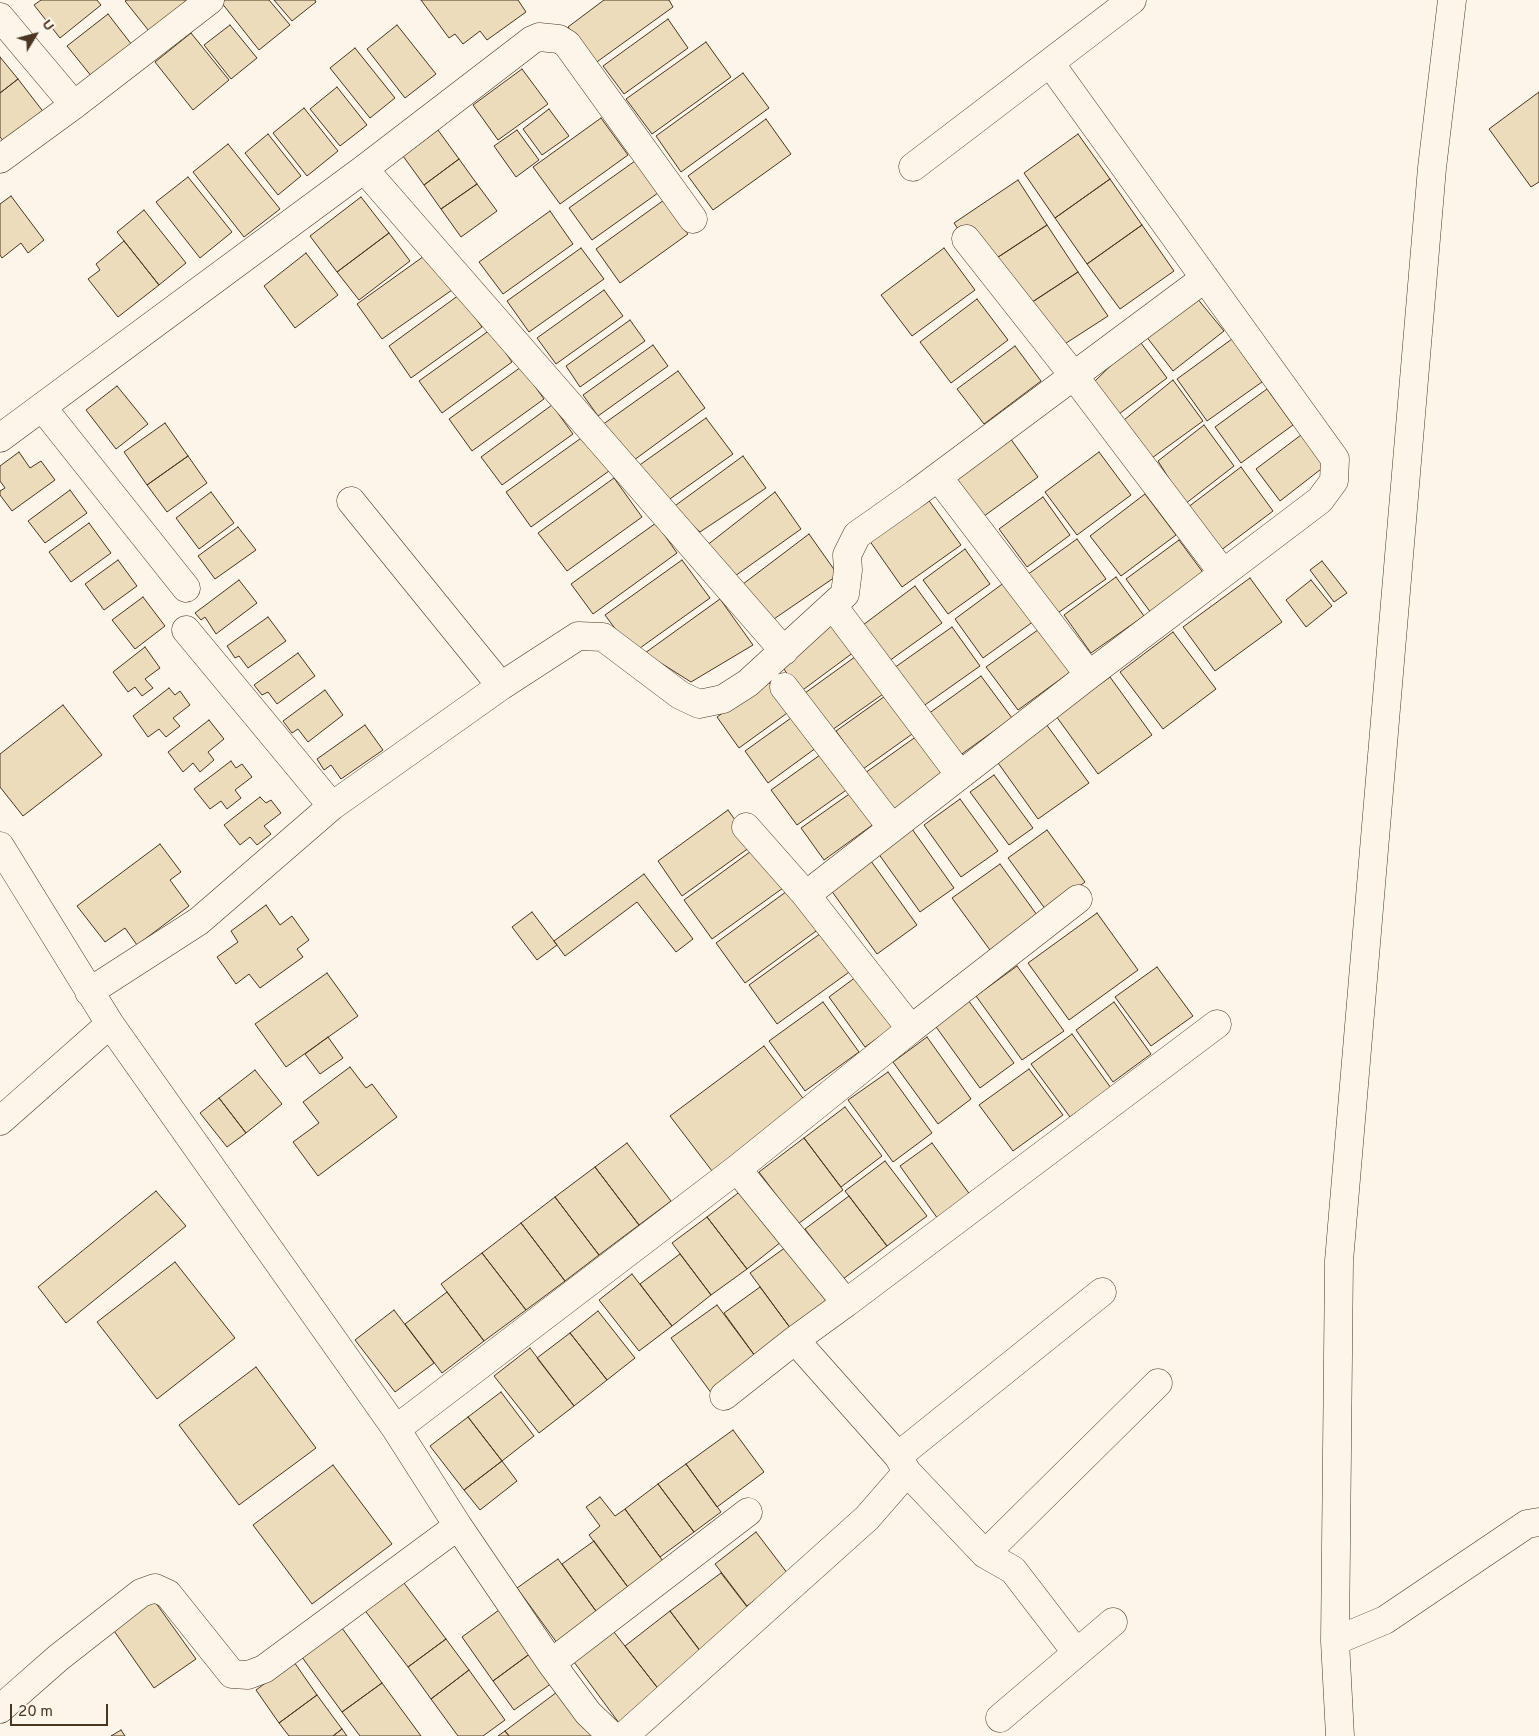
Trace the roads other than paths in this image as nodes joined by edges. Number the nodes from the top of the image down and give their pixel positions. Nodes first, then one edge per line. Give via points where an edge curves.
1 (210, 0) edge
2 (1132, 0) edge
3 (1454, 2) edge
4 (0, 17) edge
5 (1050, 63) junction
6 (74, 105) junction
7 (0, 159) edge
8 (913, 167) dead end
9 (364, 169) junction
10 (693, 219) dead end
11 (966, 238) dead end
12 (1205, 278) junction
13 (1074, 376) junction
14 (42, 407) junction
15 (0, 438) edge
16 (938, 477) junction
17 (351, 501) dead end
18 (1223, 573) junction
19 (186, 588) dead end
20 (832, 606) junction
21 (186, 630) dead end
22 (784, 651) junction
23 (1089, 675) junction
24 (501, 686) junction
25 (784, 688) dead end
26 (960, 775) junction
27 (332, 806) junction
28 (746, 827) dead end
29 (892, 828) junction
30 (0, 846) edge
31 (806, 894) junction
32 (1078, 899) dead end
33 (89, 992) junction
34 (110, 1024) junction
35 (1217, 1024) dead end
36 (912, 1029) junction
37 (0, 1121) edge
38 (737, 1169) junction
39 (1102, 1292) dead end
40 (846, 1302) junction
41 (795, 1340) junction
42 (1158, 1384) dead end
43 (724, 1396) dead end
44 (396, 1428) junction
45 (902, 1464) junction
46 (748, 1512) dead end
47 (1539, 1522) edge
48 (458, 1526) junction
49 (984, 1554) junction
50 (1113, 1622) dead end
51 (1335, 1641) junction
52 (1076, 1652) junction
53 (551, 1663) junction
54 (0, 1709) edge
55 (1000, 1718) dead end
56 (612, 1736) edge
57 (624, 1736) edge
58 (1340, 1736) edge

1 - 6 street
2 - 5 street
3 - 51 street via 1432,168 1339,1261
4 - 6 street
5 - 8 street
5 - 12 street
6 - 7 street
9 - 10 street via 532,40 539,37 558,39 567,44
9 - 14 street
9 - 22 street
11 - 13 street
12 - 13 street
12 - 18 street via 1336,459 1334,481 1320,500
13 - 16 street
13 - 18 street
14 - 15 street
14 - 19 street
16 - 20 street via 857,535 847,555 845,594
16 - 23 street
17 - 24 street
18 - 23 street
20 - 22 street
20 - 26 street
21 - 27 street
22 - 24 street via 748,683 723,699 699,704 680,695 603,637 578,636
23 - 26 street
24 - 27 street
25 - 29 street
26 - 29 street
27 - 33 street via 200,921
28 - 31 street
29 - 31 street
30 - 33 street
31 - 36 street
32 - 36 street
33 - 34 street
34 - 37 street
34 - 44 street
35 - 40 street
36 - 38 street
38 - 40 street
38 - 44 street
39 - 45 street
40 - 41 street
41 - 43 street
41 - 45 street
42 - 49 street
44 - 48 street
45 - 49 street
45 - 57 street via 868,1518
46 - 53 street
47 - 51 street via 1527,1524 1385,1620
48 - 53 street
48 - 54 street via 264,1668 248,1676 232,1674 168,1594 155,1588 141,1593 58,1658
49 - 52 street via 1013,1570
50 - 52 street
51 - 58 street
52 - 55 street
53 - 56 street via 588,1712

